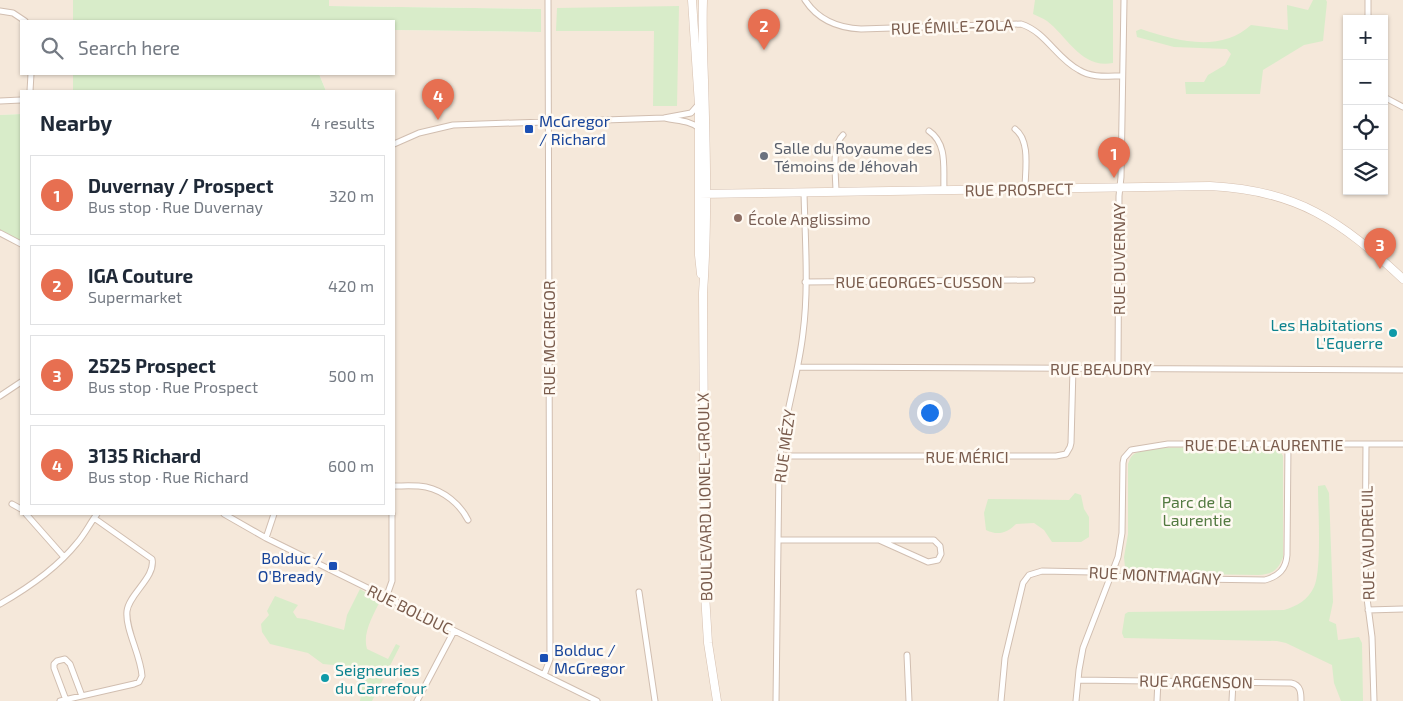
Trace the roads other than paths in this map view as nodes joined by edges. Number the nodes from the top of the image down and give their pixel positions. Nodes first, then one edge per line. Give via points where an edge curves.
1 (548, 0) edge
2 (692, 0) edge
3 (703, 0) edge
4 (805, 0) edge
5 (1124, 0) edge
6 (1368, 0) edge
7 (0, 11) edge
8 (1368, 15) edge
9 (24, 20) edge
10 (31, 75) edge
11 (1122, 76) junction
12 (30, 90) edge
13 (1388, 99) edge
14 (19, 100) edge
15 (0, 101) edge
16 (699, 105) junction
17 (1403, 107) edge
18 (664, 118) junction
19 (548, 121) junction
20 (699, 128) junction
21 (1015, 129) dead end
22 (929, 131) dead end
23 (843, 136) dead end
24 (395, 144) edge
25 (1120, 188) junction
26 (1025, 189) junction
27 (944, 190) junction
28 (804, 192) junction
29 (836, 192) junction
30 (702, 193) junction
31 (0, 233) edge
32 (20, 243) edge
33 (1403, 279) edge
34 (1032, 280) dead end
35 (805, 282) junction
36 (798, 367) junction
37 (1073, 368) junction
38 (1118, 368) junction
39 (1403, 370) edge
40 (20, 383) edge
41 (0, 396) edge
42 (1288, 444) junction
43 (1366, 444) junction
44 (1403, 444) edge
45 (780, 456) junction
46 (395, 486) edge
47 (12, 504) dead end
48 (20, 508) edge
49 (27, 515) edge
50 (226, 515) edge
51 (274, 515) edge
52 (392, 515) edge
53 (96, 516) edge
54 (468, 520) dead end
55 (266, 538) junction
56 (779, 540) junction
57 (879, 540) junction
58 (64, 557) junction
59 (1112, 575) junction
60 (639, 592) dead end
61 (386, 598) junction
62 (0, 604) edge
63 (1403, 609) edge
64 (1368, 610) junction
65 (454, 631) junction
66 (907, 655) dead end
67 (544, 675) junction
68 (1078, 680) junction
69 (1158, 680) junction
70 (1233, 682) junction
71 (82, 696) junction
72 (63, 700) edge
73 (417, 701) edge
74 (597, 701) edge
75 (655, 701) edge
76 (717, 701) edge
77 (776, 701) edge
78 (909, 701) edge
79 (1002, 701) edge
80 (1076, 701) edge
81 (1157, 701) edge
82 (1232, 701) edge
83 (1302, 701) edge
84 (1374, 701) edge

1 - 19 street, RUE MCGREGOR
2 - 16 main road, BOULEVARD LIONEL-GROULX
3 - 30 main road, BOULEVARD LIONEL-GROULX
4 - 11 street, RUE ÉMILE-ZOLA via 822,18 839,26 861,30 1020,24 1039,32 1079,71 1096,76
5 - 11 street, RUE DUVERNAY
6 - 8 street
7 - 9 street via 13,12
10 - 12 street
11 - 25 street, RUE DUVERNAY
13 - 17 street
14 - 15 street
16 - 18 street via 692,113
16 - 20 main road, BOULEVARD LIONEL-GROULX
18 - 19 street
18 - 20 street via 690,122
19 - 24 street via 453,125 419,133
19 - 67 street, RUE MCGREGOR via 550,659
20 - 30 main road, BOULEVARD LIONEL-GROULX
21 - 26 street via 1024,145
22 - 27 street via 938,138 942,149
23 - 29 street via 836,147
25 - 26 main road, RUE PROSPECT
25 - 33 main road, RUE PROSPECT via 1222,187 1294,202 1350,233
25 - 38 street, RUE DUVERNAY
26 - 27 main road, RUE PROSPECT
27 - 29 main road, RUE PROSPECT
28 - 29 main road, RUE PROSPECT
28 - 30 main road, RUE PROSPECT
28 - 35 street, RUE MÉZY
30 - 76 main road, BOULEVARD LIONEL-GROULX via 706,255 703,293 705,594
31 - 32 street
34 - 35 street, RUE GEORGES-CUSSON
35 - 36 street, RUE MÉZY via 804,332
36 - 37 street, RUE BEAUDRY
36 - 45 street, RUE MÉZY via 783,428
37 - 38 street, RUE BEAUDRY
37 - 45 street, RUE MÉRICI via 1071,443 1066,454
38 - 39 street, RUE BEAUDRY
40 - 41 street
42 - 43 street, RUE DE LA LAURENTIE
42 - 59 street, RUE DE LA LAURENTIE via 1168,444 1127,454 1123,462 1120,546
42 - 59 street, RUE MONTMAGNY via 1288,554 1285,567 1275,576 1265,580
43 - 44 street, RUE DE LA LAURENTIE
43 - 64 street, RUE VAUDREUIL via 1365,583
45 - 56 street, RUE MÉZY
46 - 54 street via 433,489 455,502
47 - 48 street
49 - 58 street
50 - 55 street, RUE BOLDUC
51 - 55 street
52 - 61 street via 392,581
53 - 58 street
53 - 71 street via 152,559 151,570 127,609 142,679 134,684
55 - 61 street, RUE BOLDUC
56 - 57 street
56 - 77 street, RUE MÉZY
57 - 57 street via 928,562 938,560 941,554 940,546 934,540
58 - 62 street
59 - 68 street via 1084,648
59 - 79 street, RUE MONTMAGNY via 1042,571 1032,573 1026,579 1005,658
60 - 75 street
61 - 65 street, RUE BOLDUC
63 - 64 street
64 - 84 street, RUE VAUDREUIL
65 - 67 street, RUE BOLDUC
65 - 73 street
66 - 78 street
67 - 74 street, RUE BOLDUC
68 - 69 street, RUE ARGENSON
68 - 80 street
69 - 70 street, RUE ARGENSON
69 - 81 street
70 - 82 street
70 - 83 street, RUE ARGENSON via 1296,684
71 - 72 street
71 - 72 street via 70,664 61,659 54,668

